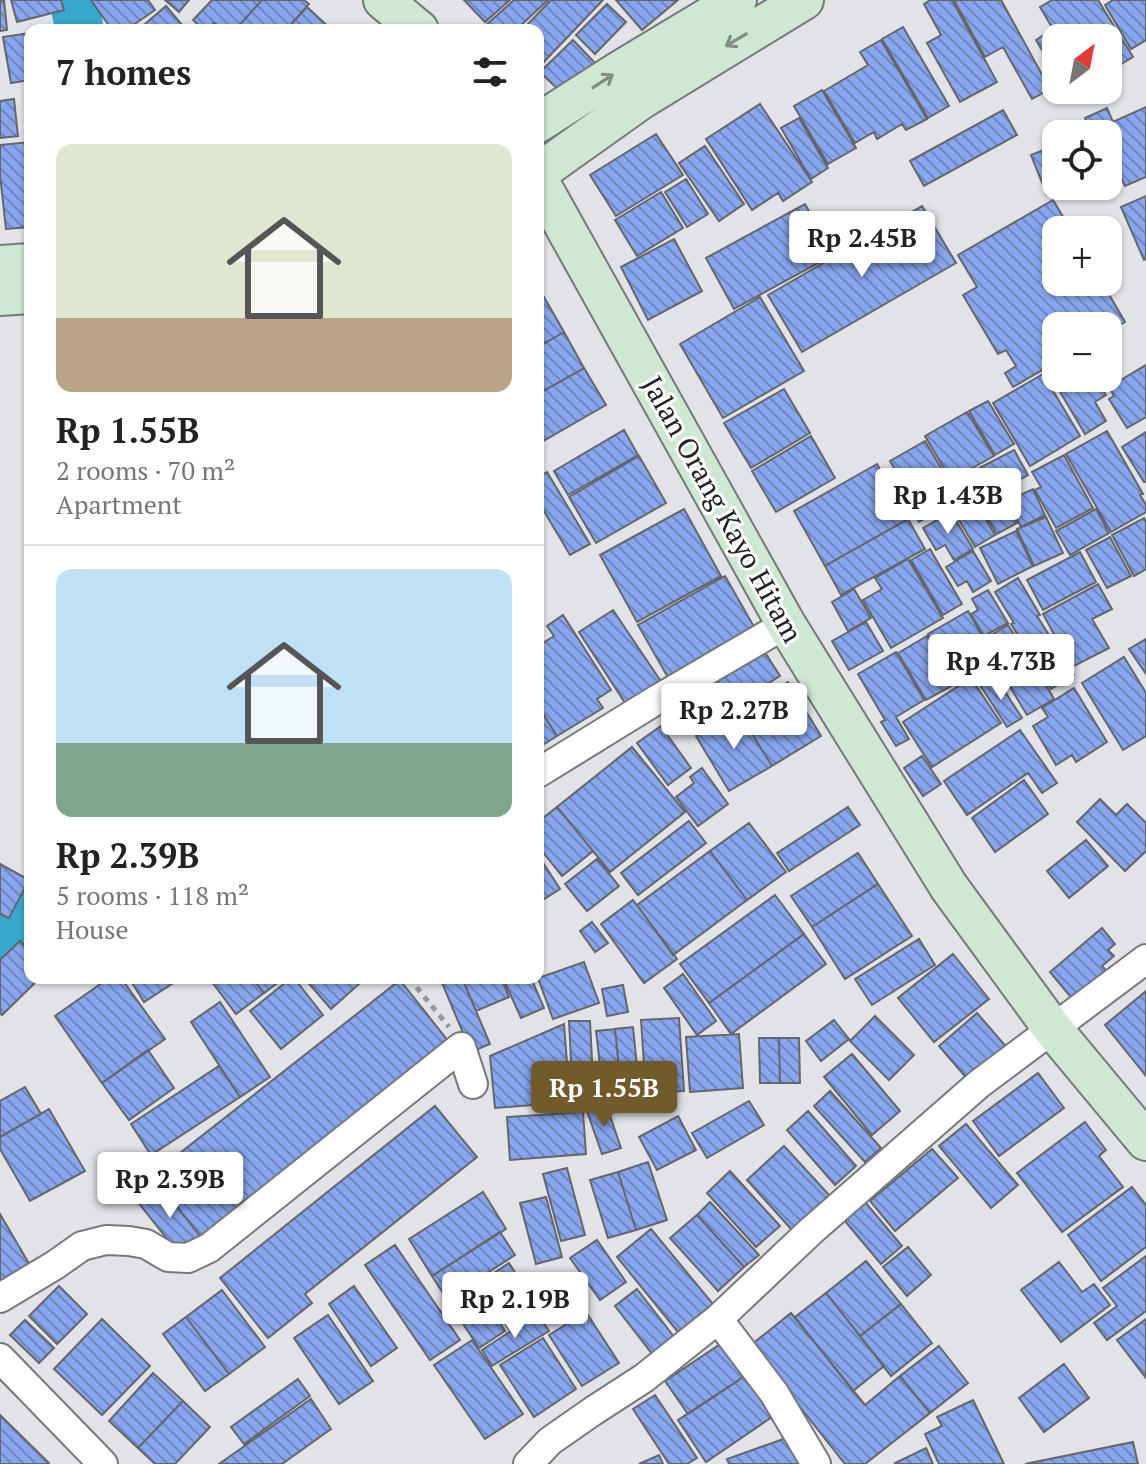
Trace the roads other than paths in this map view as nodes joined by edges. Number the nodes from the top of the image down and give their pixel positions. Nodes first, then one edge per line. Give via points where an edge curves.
1 (383, 0) edge
2 (737, 0) edge
3 (804, 0) edge
4 (412, 24) edge
5 (544, 119) edge
6 (544, 172) edge
7 (544, 187) edge
8 (24, 263) edge
9 (0, 265) edge
10 (24, 294) edge
11 (0, 296) edge
12 (786, 624) junction
13 (544, 769) edge
14 (1146, 959) edge
15 (1052, 1028) junction
16 (473, 1084) dead end
17 (1146, 1141) edge
18 (0, 1298) edge
19 (718, 1319) junction
20 (0, 1358) edge
21 (103, 1464) edge
22 (528, 1464) edge
23 (816, 1464) edge

1 - 4 main road
5 -> 2 main road
3 -> 6 main road via 642,99
7 - 12 main road, Jalan Orang Kayo Hitam
8 - 9 main road
10 - 11 main road
12 - 13 street
12 - 15 main road, Jalan Orang Kayo Hitam via 949,887
14 - 15 street
15 - 17 main road, Jalan Orang Kayo Hitam
15 - 19 street via 895,1156
16 - 18 street via 461,1047 209,1248 188,1258 168,1257 146,1244 106,1240 82,1246
19 - 22 street via 644,1378 550,1441
19 - 23 street via 774,1393
20 - 21 street

